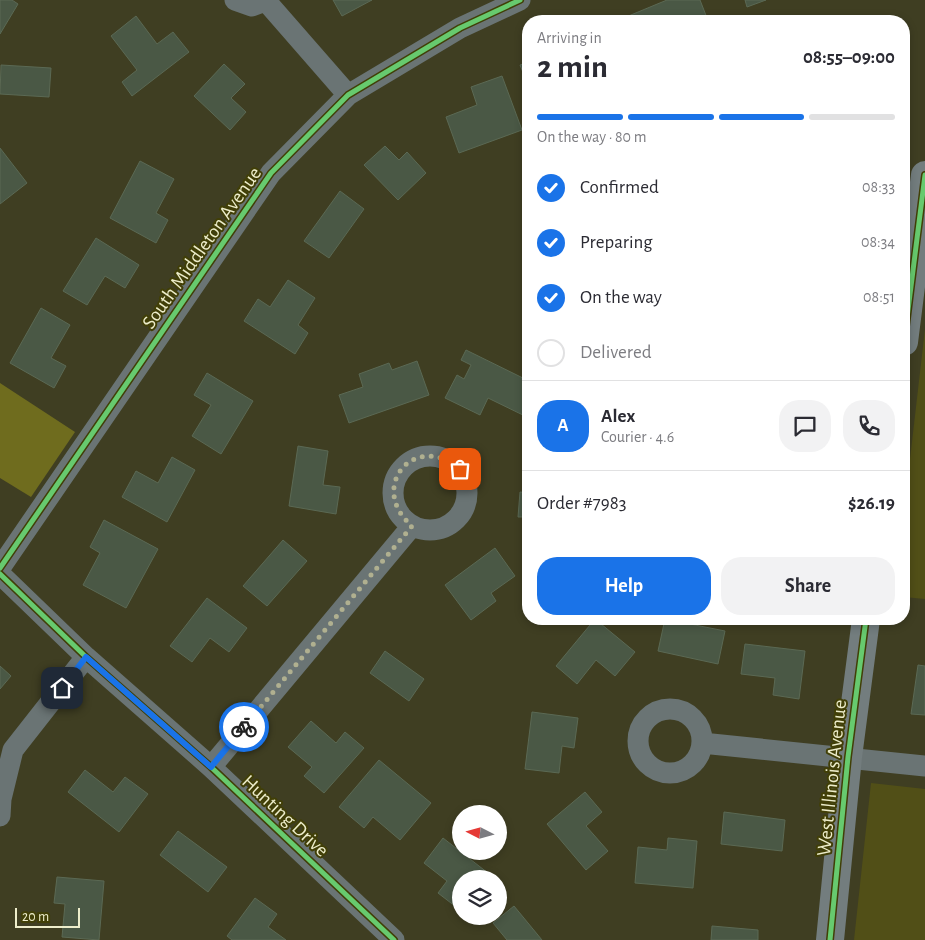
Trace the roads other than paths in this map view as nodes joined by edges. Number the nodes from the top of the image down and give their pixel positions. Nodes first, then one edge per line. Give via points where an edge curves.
1 (235, 0) edge
2 (520, 0) edge
3 (267, 1) edge
4 (348, 95) junction
5 (925, 175) edge
6 (913, 207) edge
7 (910, 252) edge
8 (412, 526) dead end
9 (0, 568) edge
10 (0, 574) edge
11 (865, 625) edge
12 (86, 657) junction
13 (702, 743) dead end
14 (848, 757) junction
15 (925, 766) edge
16 (211, 767) junction
17 (0, 816) edge
18 (394, 940) edge
19 (830, 940) edge

1 - 3 street via 252,6
2 - 4 street, South Middleton Avenue via 460,28
3 - 4 street
4 - 9 street, South Middleton Avenue via 271,173
5 - 6 main road
6 - 7 main road
8 - 16 street
10 - 12 street, Hunting Drive
11 - 14 main road, West Illinois Avenue
12 - 16 street, Hunting Drive
12 - 17 street via 13,750
13 - 14 street
14 - 15 street
14 - 19 main road, West Illinois Avenue
16 - 18 street, Hunting Drive

